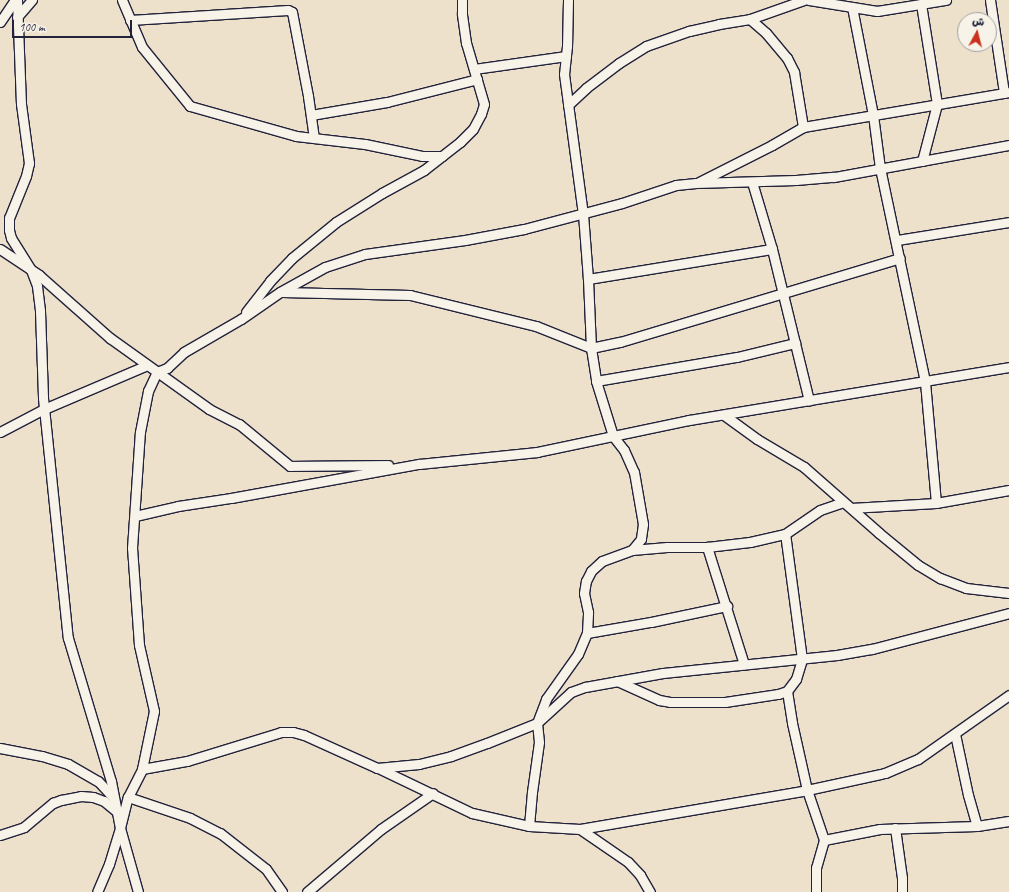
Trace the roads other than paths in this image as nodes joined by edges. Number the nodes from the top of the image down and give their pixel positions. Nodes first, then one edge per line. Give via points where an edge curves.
1 (16, 0) edge
2 (32, 0) edge
3 (122, 0) edge
4 (462, 0) edge
5 (568, 0) edge
6 (804, 0) edge
7 (809, 0) edge
8 (946, 0) edge
9 (990, 0) edge
10 (921, 4) junction
11 (852, 7) junction
12 (17, 17) junction
13 (750, 19) junction
14 (130, 20) junction
15 (0, 22) edge
16 (566, 56) junction
17 (474, 69) junction
18 (477, 79) junction
19 (1006, 93) edge
20 (937, 104) junction
21 (568, 105) junction
22 (311, 115) junction
23 (873, 115) junction
24 (803, 127) junction
25 (314, 138) junction
26 (1009, 145) edge
27 (442, 156) junction
28 (922, 161) junction
29 (880, 168) junction
30 (752, 182) junction
31 (696, 183) junction
32 (583, 214) junction
33 (1009, 222) edge
34 (897, 240) junction
35 (0, 249) edge
36 (772, 249) junction
37 (900, 258) junction
38 (31, 270) junction
39 (588, 279) junction
40 (280, 292) junction
41 (782, 292) junction
42 (241, 319) junction
43 (794, 343) junction
44 (591, 348) junction
45 (147, 365) junction
46 (1009, 367) edge
47 (157, 372) junction
48 (596, 381) junction
49 (925, 382) junction
50 (809, 401) junction
51 (44, 409) junction
52 (724, 415) junction
53 (0, 432) edge
54 (613, 436) junction
55 (419, 464) junction
56 (1009, 490) edge
57 (843, 502) junction
58 (936, 503) junction
59 (851, 508) junction
60 (135, 516) junction
61 (785, 534) junction
62 (707, 547) junction
63 (632, 550) junction
64 (1009, 593) edge
65 (727, 606) junction
66 (1009, 613) edge
67 (587, 633) junction
68 (802, 659) junction
69 (744, 664) junction
70 (617, 681) junction
71 (787, 691) junction
72 (1009, 696) edge
73 (537, 722) junction
74 (955, 734) junction
75 (0, 748) edge
76 (377, 768) junction
77 (142, 769) junction
78 (807, 790) junction
79 (433, 793) junction
80 (128, 797) junction
81 (114, 798) junction
82 (117, 812) junction
83 (1009, 821) edge
84 (529, 826) junction
85 (977, 826) junction
86 (120, 828) junction
87 (895, 828) junction
88 (580, 829) junction
89 (0, 835) edge
90 (824, 840) junction
91 (97, 892) edge
92 (138, 892) edge
93 (282, 892) edge
94 (307, 892) edge
95 (650, 892) edge
96 (816, 892) edge
97 (902, 892) edge

1 - 12 street
1 - 15 street
2 - 12 street
3 - 14 street
4 - 17 street via 466,43
5 - 16 street
6 - 13 street
7 - 11 street
8 - 10 street
9 - 19 street
10 - 11 street via 876,11
10 - 20 street
11 - 23 street
12 - 38 street via 21,104 29,163 9,218 9,230 11,238
13 - 21 street via 689,31 646,46 619,63
13 - 24 street via 788,58 794,72
14 - 22 street via 288,10 292,12
14 - 25 street via 142,47 190,106 262,128
16 - 17 street
16 - 21 street via 564,74
17 - 18 street
18 - 22 street via 387,102
18 - 27 street via 484,104 481,114 473,129
19 - 20 street
20 - 23 street
20 - 28 street
21 - 32 street
22 - 25 street
23 - 24 street
23 - 29 street
24 - 31 street via 772,146
25 - 27 street via 365,144 422,156
26 - 28 street
27 - 42 street via 424,170 336,222 292,258 270,281
28 - 29 street
29 - 30 street via 834,177
29 - 34 street
30 - 31 street
30 - 36 street
31 - 32 street via 660,189
32 - 39 street
32 - 40 street via 465,240 365,254 325,268
33 - 34 street
34 - 37 street
35 - 38 street
36 - 39 street
36 - 41 street
37 - 41 street
37 - 49 street
38 - 45 street via 110,338
38 - 51 street via 39,296
39 - 44 street
40 - 42 street
40 - 44 street via 410,295 536,326
41 - 43 street
41 - 44 street via 627,340
42 - 47 street via 184,352 167,368
43 - 48 street via 737,357
43 - 50 street
44 - 48 street
45 - 47 street
45 - 51 street
46 - 49 street
47 - 55 street via 209,409 238,424 290,466
47 - 60 street via 148,391 140,432
48 - 54 street
49 - 50 street
49 - 58 street
50 - 52 street
51 - 53 street
51 - 81 street via 68,638
52 - 54 street
52 - 57 street via 757,439 804,467
54 - 55 street via 537,452
54 - 63 street via 624,450 634,472 641,511 641,538
55 - 60 street via 178,506
56 - 58 street
57 - 59 street
57 - 61 street via 820,510
58 - 59 street
59 - 64 street via 900,551 940,578 966,588
60 - 77 street via 132,548 139,645 154,711
61 - 62 street via 750,542
61 - 68 street
62 - 63 street
62 - 65 street
63 - 67 street via 602,561 591,571 584,593 588,612
65 - 67 street
65 - 69 street
66 - 68 street via 872,649
67 - 73 street via 578,654 546,699
68 - 69 street
68 - 71 street via 796,679
69 - 70 street
70 - 71 street via 659,700 670,702 725,702
70 - 73 street via 571,692
71 - 78 street
72 - 74 street
73 - 76 street via 451,756 419,764
73 - 84 street via 539,742
74 - 78 street via 918,759 885,773
74 - 85 street
75 - 81 street via 68,764 98,781
76 - 77 street via 304,735 281,732 187,760
76 - 79 street
77 - 80 street
78 - 88 street
78 - 90 street
79 - 84 street via 472,813
79 - 94 street via 381,829
80 - 86 street
80 - 93 street via 190,818 220,833 266,870
81 - 82 street
82 - 86 street
82 - 89 street via 104,801 81,796 53,803 24,827
83 - 85 street
84 - 88 street
85 - 87 street
86 - 91 street
86 - 92 street
87 - 90 street
87 - 97 street
88 - 95 street via 628,862
90 - 96 street via 816,868

